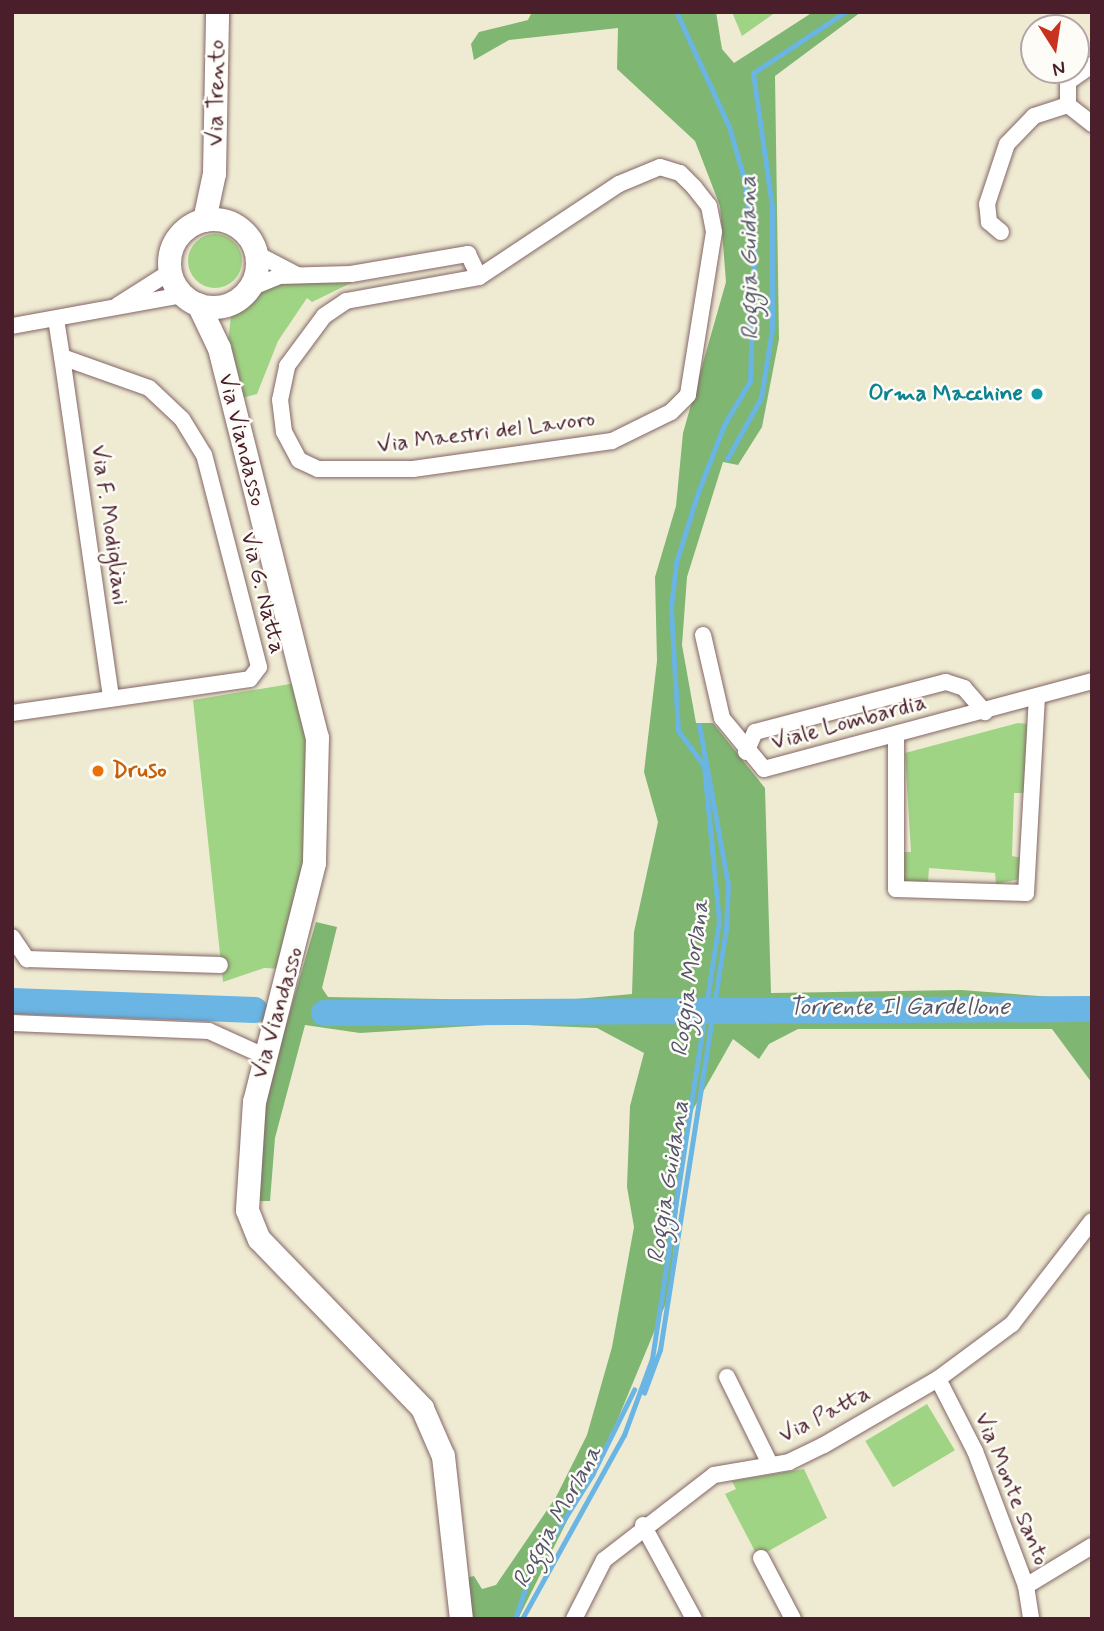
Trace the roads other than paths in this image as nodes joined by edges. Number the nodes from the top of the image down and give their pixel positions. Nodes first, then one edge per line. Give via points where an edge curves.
1 (217, 12) edge
2 (1092, 65) edge
3 (1068, 105) junction
4 (1092, 124) edge
5 (214, 173) junction
6 (204, 220) junction
7 (238, 226) junction
8 (1001, 232) dead end
9 (257, 254) junction
10 (170, 272) junction
11 (479, 276) junction
12 (299, 277) junction
13 (250, 288) junction
14 (190, 299) junction
15 (232, 303) junction
16 (107, 312) junction
17 (56, 320) junction
18 (12, 326) edge
19 (219, 348) junction
20 (62, 357) junction
21 (703, 635) dead end
22 (1092, 681) edge
23 (1084, 691) edge
24 (1037, 698) junction
25 (111, 699) junction
26 (985, 712) junction
27 (12, 713) edge
28 (896, 735) junction
29 (746, 752) junction
30 (12, 937) edge
31 (220, 965) dead end
32 (12, 1023) edge
33 (264, 1056) junction
34 (1092, 1221) edge
35 (727, 1377) dead end
36 (938, 1379) junction
37 (770, 1464) junction
38 (643, 1525) junction
39 (1092, 1546) edge
40 (761, 1558) dead end
41 (1026, 1586) junction
42 (461, 1619) edge
43 (574, 1619) edge
44 (694, 1619) edge
45 (793, 1619) edge
46 (1031, 1619) edge

1 - 5 street, Via Trento
2 - 3 street via 1068,82
3 - 4 street
3 - 8 street via 1034,116 1007,144 987,204 989,222
5 - 6 street, Via Trento
5 - 7 street, Via Trento
6 - 7 street
6 - 10 street via 181,233
7 - 9 street
9 - 12 street
9 - 13 street
10 - 14 street
10 - 16 street
11 - 11 street, Via Maestri del Lavoro via 640,172 660,167 680,173 709,206 714,232 688,395 671,412 612,440 413,469 318,469 299,460 284,432 280,400 287,366 306,334 346,301
11 - 12 street via 468,254
12 - 13 street via 266,279
13 - 15 street
14 - 15 street
14 - 16 street
14 - 19 street, Via Viandasso
15 - 19 street, Via Viandasso
16 - 17 street
17 - 18 street
17 - 20 street
19 - 33 street, Via Viandasso via 317,737 314,863
20 - 25 street, Via F. Modigliani
20 - 25 street, Via G. Natta via 149,388 182,419 204,454 260,667 250,679
21 - 29 street, Viale Lombardia via 722,719
22 - 23 street, Viale Lombardia
23 - 24 street, Viale Lombardia
24 - 26 street, Viale Lombardia
24 - 28 street via 1026,893 896,889
25 - 27 street, Via G. Natta
26 - 28 street, Viale Lombardia
26 - 29 street via 964,688 946,682 755,732
28 - 29 street, Viale Lombardia via 773,768 756,766
30 - 31 street via 27,959
32 - 33 street via 209,1031
33 - 42 street, Via Viandasso via 247,1210 259,1239 422,1409 443,1456
34 - 36 street, Via Patta via 1012,1324
35 - 37 street
36 - 37 street, Via Patta via 824,1444
36 - 41 street, Via Monte Santo via 975,1451
37 - 38 street, Via Patta via 714,1475
38 - 43 street, Via Patta via 593,1573
38 - 44 street
39 - 41 street
40 - 45 street
41 - 46 street, Via Monte Santo

